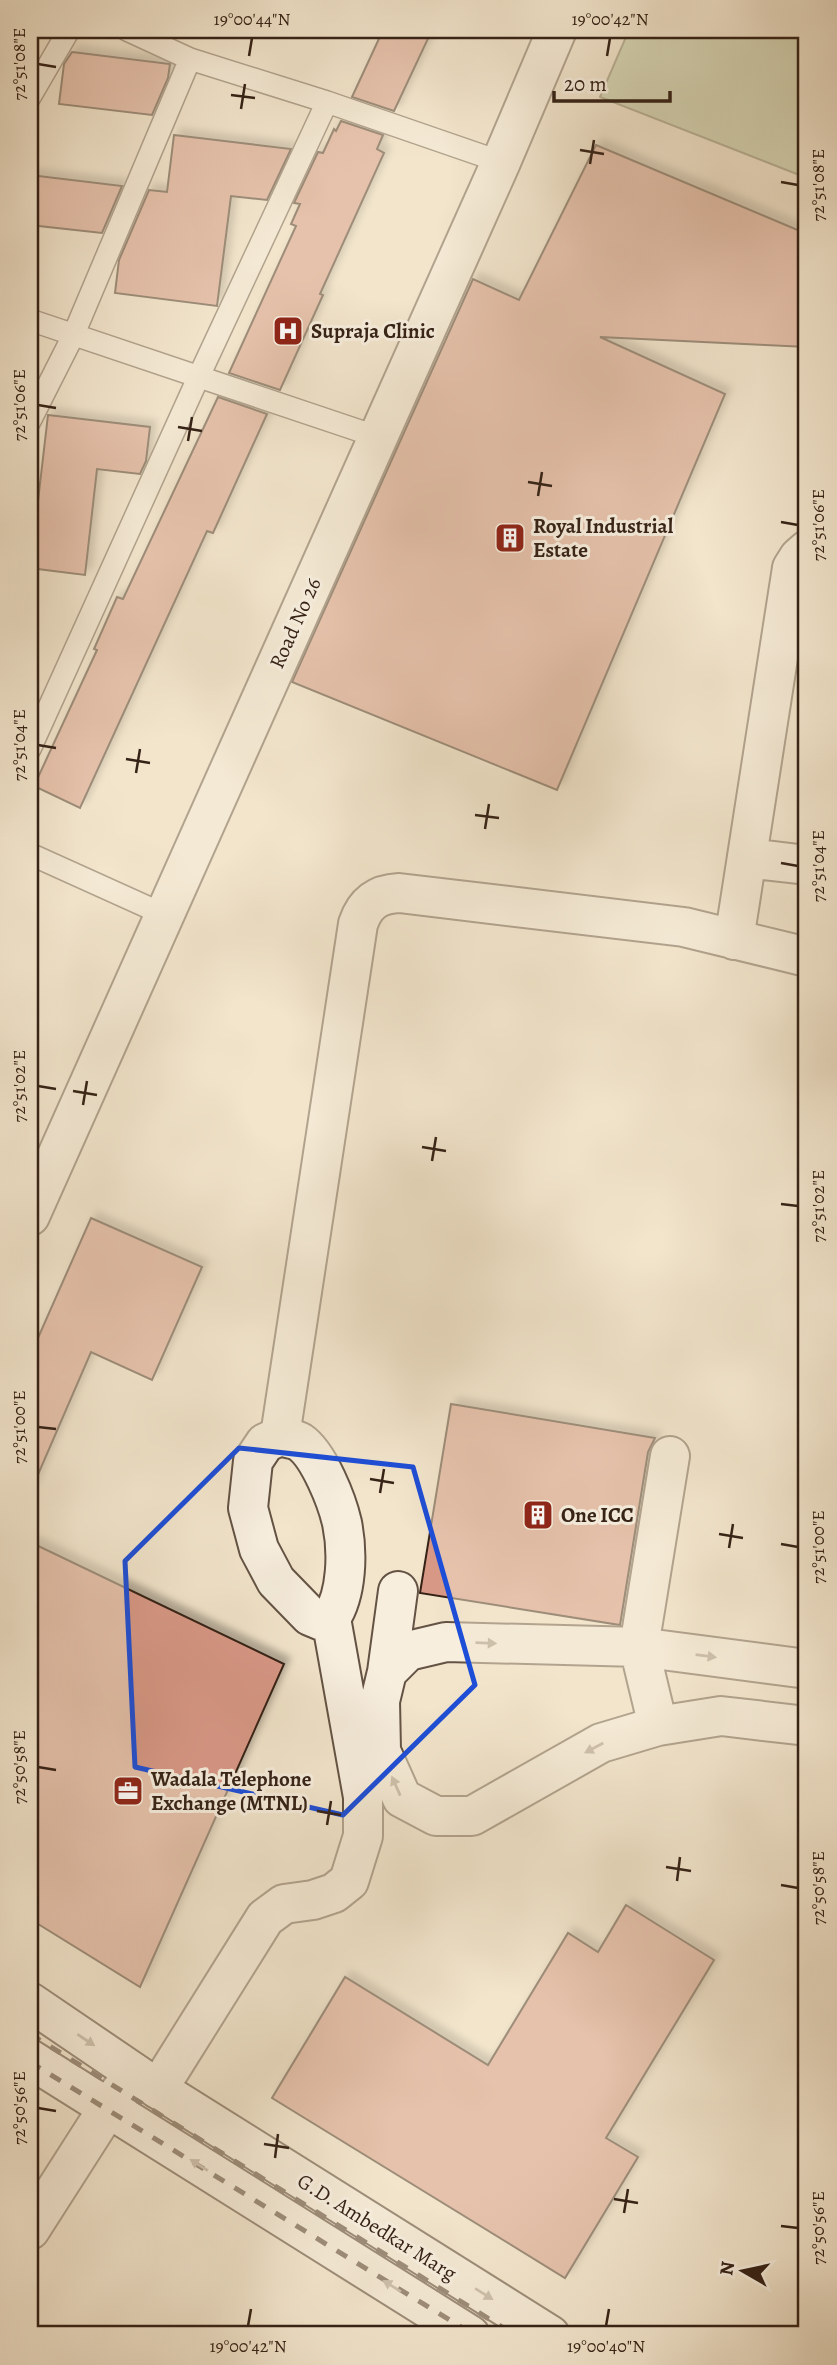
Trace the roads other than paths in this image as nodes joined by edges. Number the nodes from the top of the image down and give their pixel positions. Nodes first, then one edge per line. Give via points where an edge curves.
1 (69, 30) edge
2 (127, 30) edge
3 (557, 30) edge
4 (190, 59) junction
5 (30, 97) edge
6 (327, 102) junction
7 (501, 162) junction
8 (30, 320) edge
9 (73, 336) junction
10 (199, 376) junction
11 (30, 421) edge
12 (378, 438) junction
13 (807, 551) edge
14 (30, 749) edge
15 (30, 854) edge
16 (747, 858) junction
17 (807, 865) edge
18 (165, 915) junction
19 (734, 940) junction
20 (807, 957) edge
21 (30, 1216) edge
22 (280, 1436) junction
23 (670, 1455) dead end
24 (406, 1591) dead end
25 (331, 1618) junction
26 (639, 1647) junction
27 (397, 1661) junction
28 (807, 1669) edge
29 (658, 1726) junction
30 (807, 1726) edge
31 (30, 2002) edge
32 (30, 2059) edge
33 (146, 2081) junction
34 (108, 2108) junction
35 (30, 2230) edge
36 (470, 2335) edge
37 (550, 2335) edge

1 - 5 lane
2 - 4 lane
3 - 7 street, Road No 26
4 - 6 lane
4 - 9 lane
6 - 7 lane
6 - 10 lane
7 - 12 street, Road No 26
8 - 9 lane
9 - 10 lane
9 - 11 lane
10 - 12 lane
10 - 14 lane
12 - 18 street, Road No 26
13 - 16 street via 792,568
15 - 18 lane
16 - 17 street
16 - 19 street
18 - 21 street, Road No 26
19 - 20 street
19 - 22 street via 684,927 399,893 370,901 358,924
22 - 25 street via 299,1442 312,1455 342,1522 342,1588
22 - 25 street via 265,1443 253,1461 248,1508 259,1549 276,1581 310,1616 322,1621
23 - 26 street
24 - 27 street
25 - 33 street via 363,1797 363,1836 349,1881 334,1893 284,1905 265,1918
27 -> 26 street via 446,1642
26 -> 28 street
26 - 29 street
29 -> 27 street via 601,1743 472,1816 436,1816 402,1798 381,1751 380,1701
29 - 30 street via 722,1716
31 -> 33 street, G.D. Ambedkar Marg
32 - 34 street, G.D. Ambedkar Marg
33 - 34 street
33 -> 37 street, G.D. Ambedkar Marg
34 - 35 street
36 -> 34 street, G.D. Ambedkar Marg

